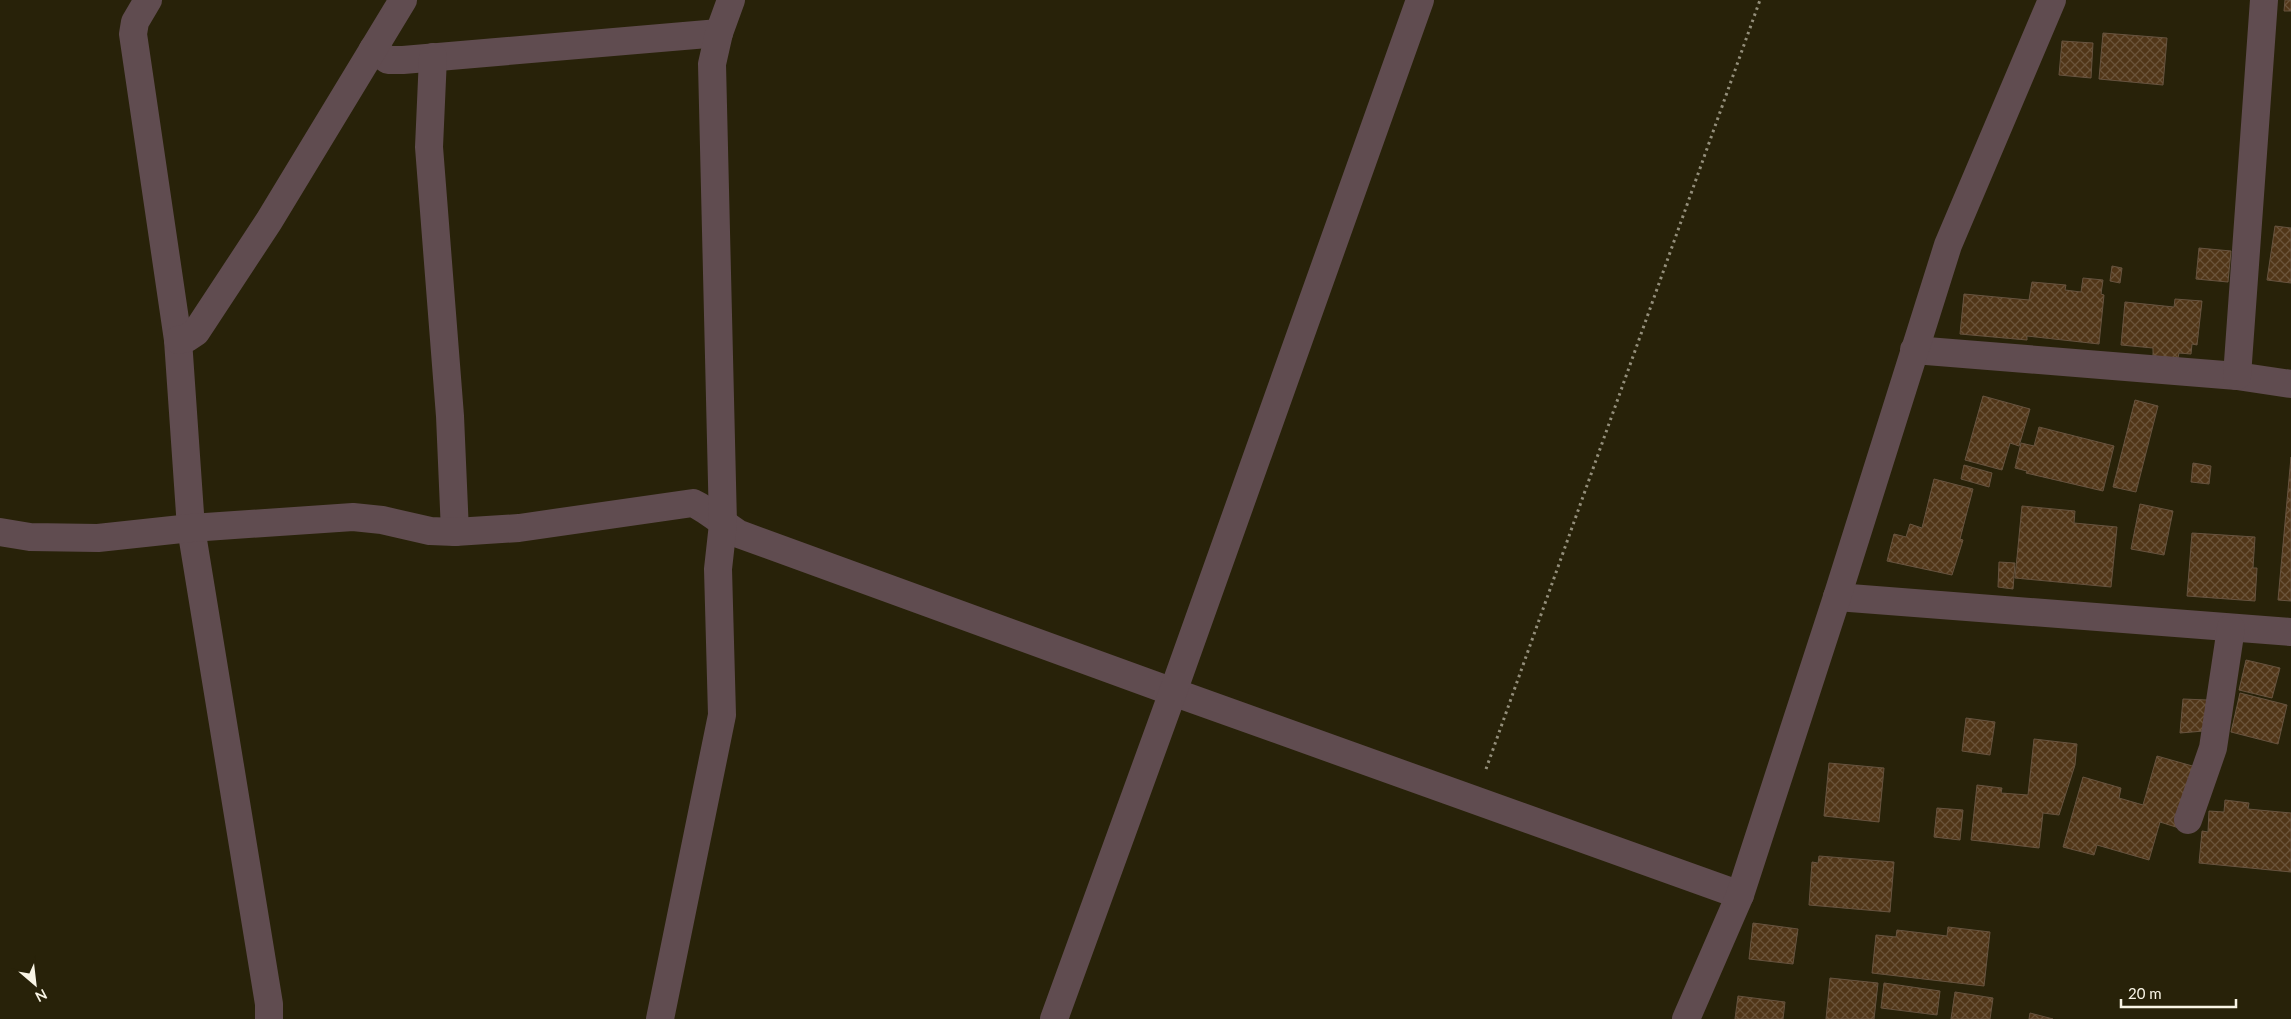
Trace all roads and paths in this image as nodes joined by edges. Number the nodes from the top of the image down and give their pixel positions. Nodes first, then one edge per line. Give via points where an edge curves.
1 (148, 0) edge
2 (403, 0) edge
3 (731, 0) edge
4 (1420, 0) edge
5 (1760, 0) edge
6 (2052, 0) edge
7 (2264, 0) edge
8 (719, 33) junction
9 (373, 49) junction
10 (433, 57) junction
11 (178, 340) junction
12 (1914, 350) junction
13 (2237, 376) junction
14 (2291, 384) edge
15 (723, 524) junction
16 (191, 528) junction
17 (0, 532) edge
18 (454, 532) junction
19 (1837, 597) junction
20 (2231, 628) junction
21 (2291, 632) edge
22 (1173, 692) junction
23 (1474, 800) junction
24 (2188, 820) dead end
25 (1740, 895) junction
26 (269, 1019) edge
27 (660, 1019) edge
28 (1054, 1019) edge
29 (1686, 1019) edge

1 - 11 street via 135,22 133,34
2 - 9 street
3 - 8 street
4 - 22 street
5 - 23 path
6 - 12 street via 1948,245
7 - 13 street
8 - 10 street
8 - 15 street via 712,64
9 - 10 street via 388,60
9 - 11 street via 269,221 196,332
10 - 18 street via 429,147 450,416
11 - 16 street
12 - 13 street
12 - 19 street
13 - 14 street
15 - 18 street via 711,512 693,503 519,528
15 - 22 street via 739,534
15 - 27 street via 718,569 722,715
16 - 17 street via 98,538 30,537
16 - 18 street via 353,517 430,531
16 - 26 street
19 - 20 street
19 - 25 street
20 - 21 street
20 - 24 street via 2213,748
22 - 23 street
22 - 28 street
23 - 25 street
25 - 29 street

